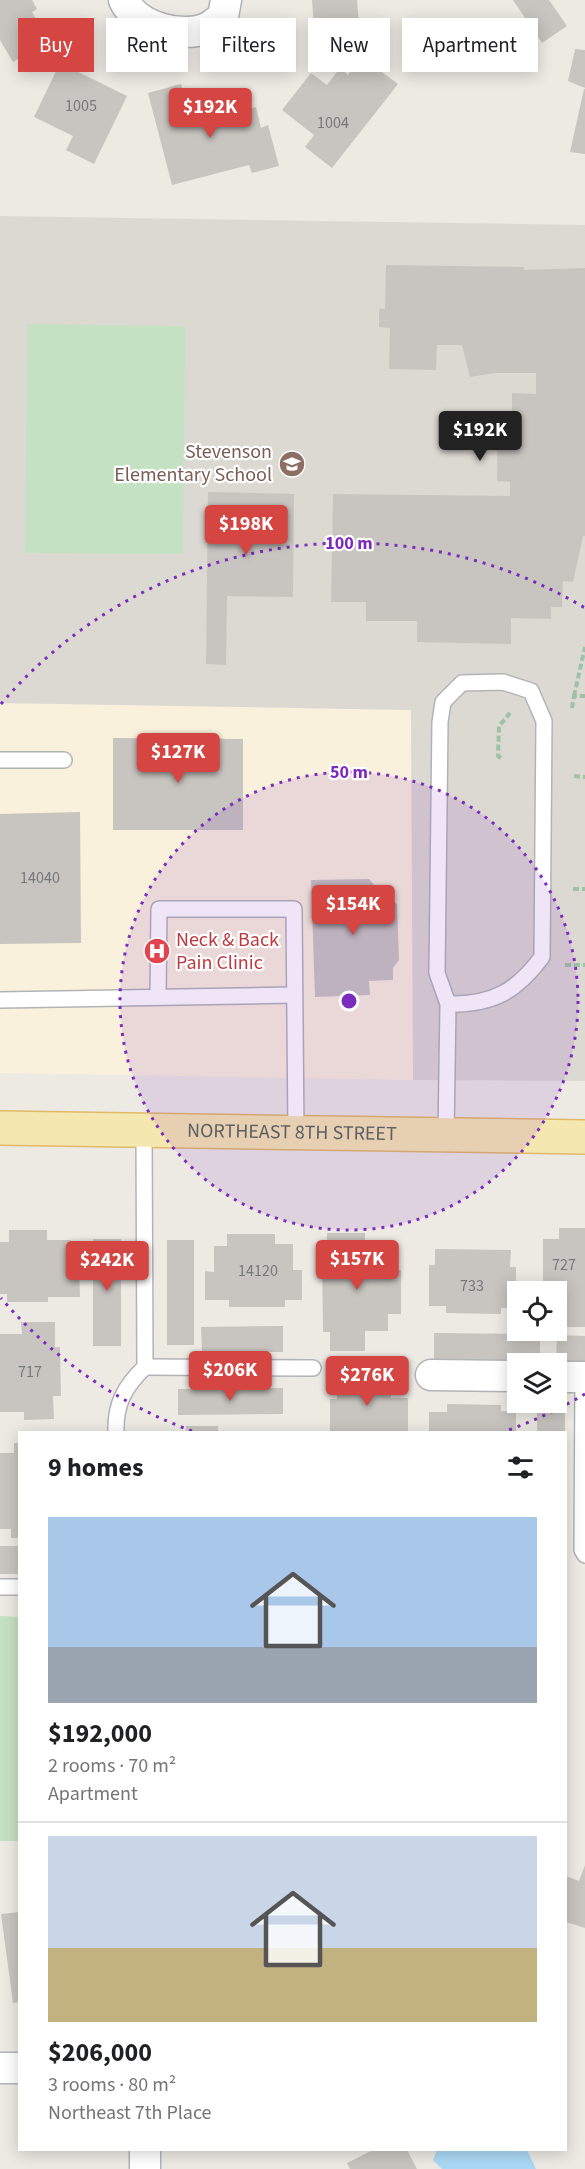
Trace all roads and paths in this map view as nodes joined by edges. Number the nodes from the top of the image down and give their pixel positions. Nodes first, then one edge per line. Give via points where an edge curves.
1 (124, 0) edge
2 (226, 0) edge
3 (585, 647) edge
4 (574, 696) junction
5 (585, 696) edge
6 (572, 708) dead end
7 (510, 713) dead end
8 (501, 758) dead end
9 (0, 760) edge
10 (64, 760) dead end
11 (574, 776) dead end
12 (585, 777) edge
13 (573, 889) dead end
14 (585, 889) edge
15 (565, 964) dead end
16 (585, 965) edge
17 (294, 995) junction
18 (158, 997) junction
19 (0, 1000) edge
20 (448, 1004) junction
21 (0, 1128) edge
22 (144, 1131) junction
23 (296, 1133) junction
24 (446, 1135) junction
25 (585, 1137) edge
26 (145, 1367) junction
27 (313, 1368) dead end
28 (431, 1375) dead end
29 (507, 1376) edge
30 (575, 1377) edge
31 (116, 1431) edge
32 (585, 1555) edge
33 (0, 1587) edge
34 (18, 1587) edge
35 (0, 2068) edge
36 (18, 2068) edge
37 (145, 2151) edge
38 (145, 2169) edge

1 - 2 street via 135,15 150,24 167,31 185,32 207,28 223,17
3 - 4 path
4 - 5 path
4 - 6 path
7 - 8 path via 499,726
9 - 10 lane
11 - 12 path
13 - 14 path
15 - 16 path
17 - 18 lane
17 - 18 lane via 294,909 159,909
17 - 23 lane
18 - 19 lane
20 - 20 lane via 474,1005 504,995 528,976 542,957 544,721 531,691 503,682 462,683 444,702 442,712 437,973
20 - 24 lane
21 - 22 main road, NORTHEAST 8TH STREET
22 - 23 main road, NORTHEAST 8TH STREET
22 - 26 lane
23 - 24 main road, NORTHEAST 8TH STREET
24 - 25 main road, NORTHEAST 8TH STREET
26 - 27 lane
26 - 31 lane via 128,1383 118,1404
28 - 29 street
30 - 32 lane
33 - 34 lane
35 - 36 street
37 - 38 street

